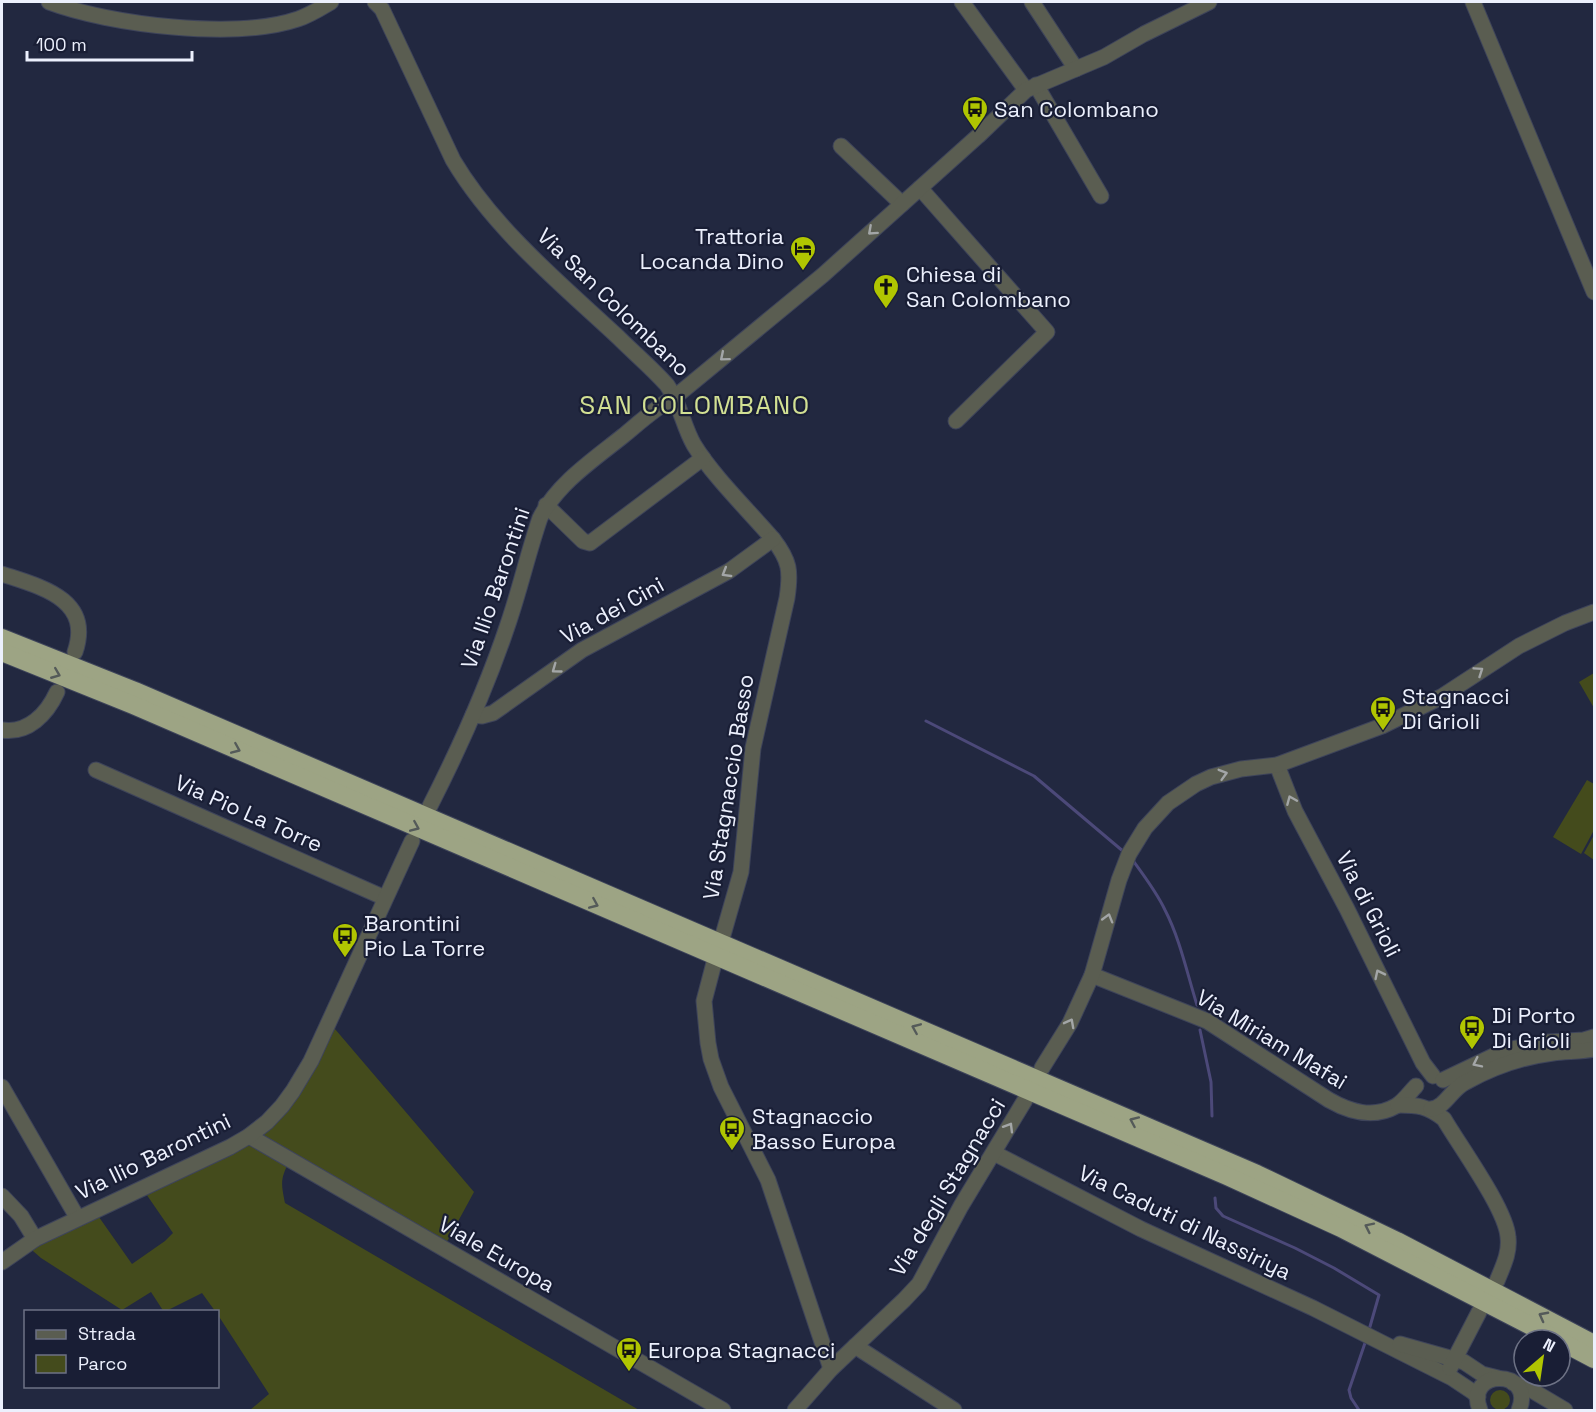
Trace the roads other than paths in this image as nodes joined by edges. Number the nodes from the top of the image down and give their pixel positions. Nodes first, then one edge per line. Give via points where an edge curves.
1 (49, 2) edge
2 (331, 2) edge
3 (375, 2) edge
4 (962, 2) edge
5 (1032, 2) edge
6 (1209, 2) edge
7 (1473, 2) edge
8 (1076, 69) junction
9 (1031, 87) junction
10 (841, 146) dead end
11 (920, 188) junction
12 (1101, 196) dead end
13 (902, 204) junction
14 (1594, 292) edge
15 (675, 397) junction
16 (956, 420) dead end
17 (703, 458) junction
18 (546, 505) junction
19 (773, 539) junction
20 (2, 574) edge
21 (1594, 612) edge
22 (2, 638) edge
23 (2, 652) edge
24 (75, 652) dead end
25 (57, 692) dead end
26 (474, 715) junction
27 (2, 730) edge
28 (1277, 765) junction
29 (96, 770) dead end
30 (430, 806) dead end
31 (412, 841) dead end
32 (385, 898) junction
33 (723, 935) dead end
34 (714, 963) dead end
35 (1092, 975) junction
36 (1594, 1037) edge
37 (1594, 1049) edge
38 (1423, 1063) junction
39 (1042, 1068) dead end
40 (1438, 1078) junction
41 (1417, 1084) junction
42 (2, 1087) edge
43 (1446, 1099) junction
44 (1025, 1100) dead end
45 (1398, 1105) junction
46 (1427, 1108) junction
47 (1444, 1119) junction
48 (249, 1136) junction
49 (993, 1153) junction
50 (2, 1196) edge
51 (77, 1218) junction
52 (35, 1239) junction
53 (2, 1262) edge
54 (1497, 1281) dead end
55 (1479, 1312) dead end
56 (1536, 1328) edge
57 (1466, 1334) junction
58 (1594, 1344) edge
59 (855, 1346) junction
60 (1572, 1347) edge
61 (1594, 1359) edge
62 (1441, 1361) junction
63 (1468, 1364) junction
64 (831, 1369) junction
65 (1498, 1378) junction
66 (1512, 1382) edge
67 (1516, 1388) edge
68 (1528, 1388) edge
69 (1478, 1405) edge
70 (723, 1410) edge
71 (795, 1410) edge
72 (954, 1410) edge
73 (1519, 1410) edge
74 (1565, 1410) edge

1 - 2 street via 122,21 236,29 299,19
3 - 15 street, Via San Colombano via 382,9 453,160 476,194 527,252 660,377
4 - 9 street
5 - 8 street
6 - 8 street, Via San Colombano
7 - 14 street
8 - 9 street, Via San Colombano
9 - 11 street, Via San Colombano
9 - 12 street
10 - 13 street
11 - 13 street, Via San Colombano
11 - 16 street via 1047,332
13 -> 15 street, Via San Colombano
15 - 17 street, Via Stagnaccio Basso via 688,434
15 - 18 street, Via Ilio Barontini via 597,457
17 - 18 street via 590,543 583,542
17 - 19 street, Via Stagnaccio Basso
18 - 26 street, Via Ilio Barontini
19 -> 26 street, Via dei Cini via 729,571 582,650 493,713
19 - 33 street, Via Stagnaccio Basso via 789,566 790,578 753,748 741,872
20 - 24 street via 41,587 65,601 79,622
28 -> 21 street via 1418,709 1519,646
58 -> 22 highway via 1397,1241 1246,1169 188,714
23 -> 56 highway via 134,705 1227,1176 1351,1233
25 - 27 street via 50,707 32,724
26 - 30 street, Via Ilio Barontini
35 -> 28 street via 1123,868 1156,814 1207,779 1241,769
38 -> 28 street, Via di Grioli via 1295,811
29 - 32 street, Via Pio La Torre
31 - 32 street, Via Ilio Barontini
32 - 48 street, Via Ilio Barontini via 306,1071 282,1106
34 - 64 street via 704,1001 711,1059 768,1180
39 -> 35 street via 1070,1023
35 - 45 street, Via Miriam Mafai via 1207,1021 1349,1110 1376,1113
36 -> 40 street via 1506,1050
37 - 43 street via 1504,1064 1467,1081
38 - 40 street, Via di Grioli
38 - 41 street
40 - 41 street via 1425,1077
40 - 43 street via 1448,1088
41 - 45 street
41 - 46 street via 1416,1098
42 - 51 street
43 - 46 street via 1437,1108
43 - 47 street
49 -> 44 street, Via degli Stagnacci
45 - 46 street, Via Miriam Mafai
46 - 47 street
47 - 54 street via 1507,1228 1507,1256
48 - 51 street, Via Ilio Barontini
48 - 70 street, Viale Europa
49 - 59 street, Via degli Stagnacci via 919,1284
49 - 62 street, Via Caduti di Nassiriya via 1141,1229 1358,1330
50 - 52 street
51 - 52 street, Via Ilio Barontini
52 - 53 street, Via Ilio Barontini
55 - 57 street
57 - 62 street
57 - 63 street
59 - 64 street, Via degli Stagnacci
59 - 72 street
60 - 61 highway
62 - 63 street, Via Caduti di Nassiriya
62 - 69 street via 1450,1368 1452,1378 1473,1392
63 - 65 street, Via Caduti di Nassiriya via 1482,1374
64 - 71 street, Via degli Stagnacci
65 - 66 street, Via Caduti di Nassiriya
65 - 69 street via 1480,1389
67 - 73 street via 1521,1396
68 - 74 street

